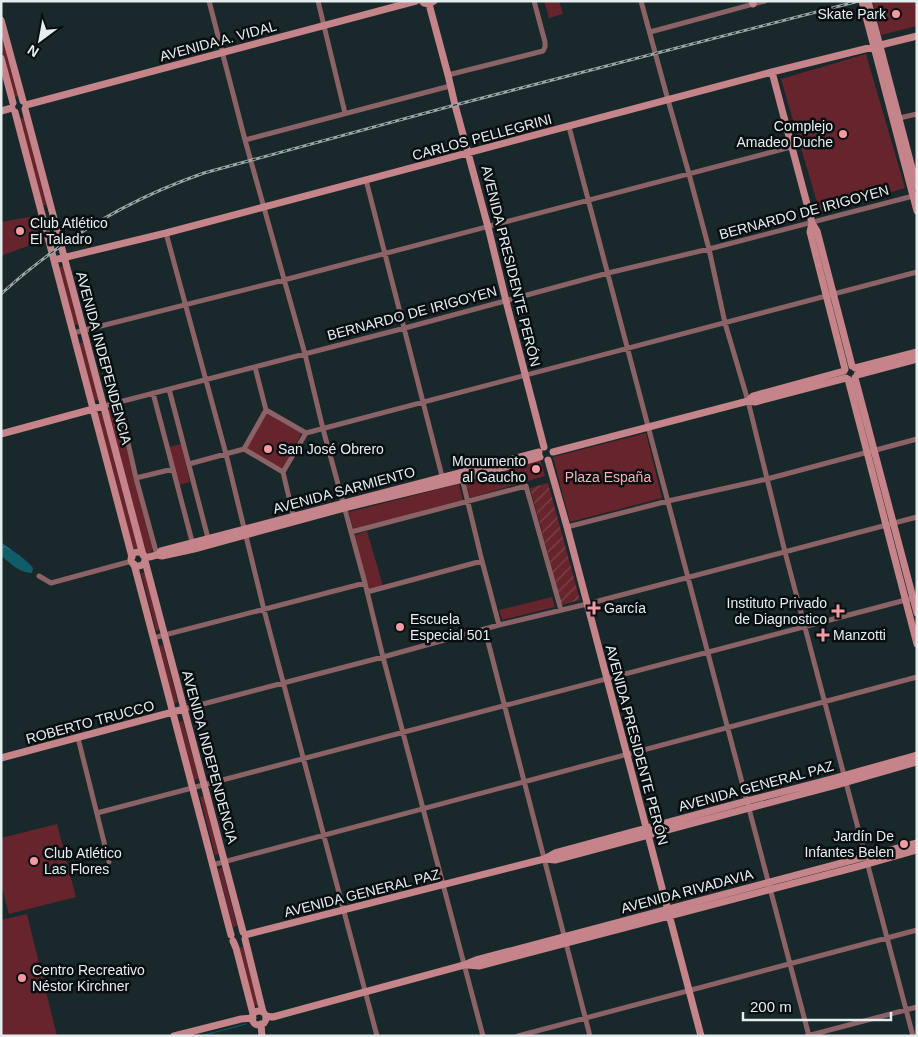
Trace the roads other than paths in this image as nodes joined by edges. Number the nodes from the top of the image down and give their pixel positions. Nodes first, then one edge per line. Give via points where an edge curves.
1 (209, 1) edge
2 (318, 1) edge
3 (416, 1) edge
4 (534, 1) edge
5 (642, 1) edge
6 (765, 1) edge
7 (862, 1) edge
8 (868, 1) edge
9 (428, 2) edge
10 (753, 3) edge
11 (1, 20) edge
12 (324, 26) junction
13 (650, 32) junction
14 (917, 36) edge
15 (877, 47) junction
16 (222, 53) junction
17 (1, 58) edge
18 (772, 72) junction
19 (448, 75) junction
20 (450, 86) junction
21 (668, 100) junction
22 (25, 105) junction
23 (14, 108) junction
24 (1, 111) edge
25 (345, 113) junction
26 (917, 114) edge
27 (896, 119) junction
28 (569, 127) junction
29 (245, 140) junction
30 (791, 147) junction
31 (469, 153) junction
32 (689, 174) junction
33 (366, 180) junction
34 (917, 187) edge
35 (915, 196) edge
36 (588, 200) junction
37 (264, 207) junction
38 (917, 211) edge
39 (812, 223) junction
40 (488, 226) junction
41 (166, 233) junction
42 (709, 250) junction
43 (385, 254) junction
44 (64, 258) junction
45 (54, 260) junction
46 (917, 272) edge
47 (608, 273) junction
48 (284, 280) junction
49 (830, 295) junction
50 (506, 301) junction
51 (186, 304) junction
52 (725, 323) junction
53 (404, 328) junction
54 (84, 331) junction
55 (73, 333) junction
56 (628, 349) junction
57 (917, 352) edge
58 (305, 354) junction
59 (917, 359) edge
60 (255, 367) junction
61 (850, 373) junction
62 (526, 375) junction
63 (206, 379) junction
64 (170, 389) junction
65 (153, 393) junction
66 (748, 401) junction
67 (119, 403) junction
68 (423, 403) junction
69 (104, 406) junction
70 (93, 409) junction
71 (266, 410) junction
72 (649, 427) junction
73 (323, 429) junction
74 (306, 433) junction
75 (1, 434) edge
76 (917, 439) edge
77 (244, 449) junction
78 (870, 451) junction
79 (541, 452) junction
80 (553, 452) junction
81 (226, 454) junction
82 (548, 460) junction
83 (189, 464) junction
84 (173, 469) junction
85 (283, 472) junction
86 (462, 476) junction
87 (136, 478) junction
88 (767, 479) junction
89 (443, 480) junction
90 (467, 501) junction
91 (668, 501) junction
92 (344, 506) junction
93 (917, 517) edge
94 (294, 519) junction
95 (889, 524) junction
96 (567, 527) junction
97 (245, 532) junction
98 (351, 532) junction
99 (209, 542) junction
100 (193, 546) junction
101 (785, 552) junction
102 (158, 555) junction
103 (144, 558) junction
104 (132, 561) junction
105 (482, 561) junction
106 (39, 576) dead end
107 (688, 578) junction
108 (365, 583) junction
109 (367, 592) junction
110 (912, 598) edge
111 (587, 604) junction
112 (264, 610) junction
113 (561, 610) junction
114 (917, 613) edge
115 (498, 625) junction
116 (805, 626) junction
117 (485, 630) junction
118 (165, 635) junction
119 (153, 638) junction
120 (917, 644) edge
121 (708, 652) junction
122 (383, 658) junction
123 (607, 678) junction
124 (917, 678) edge
125 (284, 684) junction
126 (825, 703) junction
127 (504, 705) junction
128 (184, 709) junction
129 (172, 713) junction
130 (728, 728) junction
131 (403, 732) junction
132 (78, 738) junction
133 (627, 755) junction
134 (917, 755) edge
135 (1, 758) edge
136 (303, 758) junction
137 (917, 762) edge
138 (846, 778) junction
139 (524, 782) junction
140 (204, 785) junction
141 (192, 788) junction
142 (748, 804) junction
143 (423, 809) junction
144 (97, 813) junction
145 (647, 832) junction
146 (324, 835) junction
147 (917, 843) edge
148 (917, 850) edge
149 (544, 859) junction
150 (866, 860) junction
151 (109, 862) dead end
152 (225, 862) junction
153 (212, 865) junction
154 (443, 885) junction
155 (769, 886) junction
156 (344, 911) junction
157 (668, 912) junction
158 (917, 930) edge
159 (244, 935) junction
160 (232, 938) junction
161 (887, 938) junction
162 (565, 939) junction
163 (790, 964) junction
164 (464, 965) junction
165 (689, 991) junction
166 (366, 993) junction
167 (917, 1007) edge
168 (906, 1010) junction
169 (265, 1014) junction
170 (253, 1016) junction
171 (586, 1018) junction
172 (261, 1024) junction
173 (174, 1036) edge
174 (262, 1036) edge
175 (377, 1036) edge
176 (483, 1036) edge
177 (518, 1036) edge
178 (590, 1036) edge
179 (700, 1036) edge
180 (808, 1036) edge
181 (913, 1036) edge

1 - 16 street
2 - 12 street
3 - 12 main road, AVENIDA A. VIDAL
4 - 19 street via 546,47 543,51
5 - 13 street
6 - 10 street
7 - 15 main road
8 - 15 main road
9 - 19 main road, AVENIDA PRESIDENTE PERÓN
10 - 13 street
11 - 22 main road, AVENIDA INDEPENDENCIA
12 - 16 main road, AVENIDA A. VIDAL
12 - 25 street
13 - 21 street
14 - 15 main road, CARLOS PELLEGRINI
15 - 18 main road, CARLOS PELLEGRINI
15 - 27 main road
16 - 22 main road, AVENIDA A. VIDAL
16 - 29 street
17 - 23 main road, AVENIDA INDEPENDENCIA
18 - 21 main road, CARLOS PELLEGRINI
18 - 30 main road
19 - 20 main road, AVENIDA PRESIDENTE PERÓN
20 - 25 street
20 - 31 main road, AVENIDA PRESIDENTE PERÓN
21 - 28 main road, CARLOS PELLEGRINI
21 - 32 street
22 - 23 main road via 21,113
22 - 23 main road via 17,100
22 - 44 main road, AVENIDA INDEPENDENCIA
23 - 24 main road
23 - 45 main road, AVENIDA INDEPENDENCIA
25 - 29 street
26 - 27 street
27 - 34 main road
27 - 35 main road
28 - 31 main road, CARLOS PELLEGRINI
28 - 36 street
29 - 37 street
30 - 32 street
30 - 39 main road
31 - 33 main road, CARLOS PELLEGRINI
31 - 40 main road, AVENIDA PRESIDENTE PERÓN
32 - 36 street
32 - 42 street
33 - 37 main road, CARLOS PELLEGRINI
33 - 43 street
35 - 38 main road
35 - 39 street, BERNARDO DE IRIGOYEN
36 - 40 street
36 - 47 street
37 - 41 main road, CARLOS PELLEGRINI
37 - 48 street
39 - 42 street, BERNARDO DE IRIGOYEN
39 - 49 main road via 810,232
40 - 43 street
40 - 50 main road, AVENIDA PRESIDENTE PERÓN
41 - 44 main road, CARLOS PELLEGRINI
41 - 51 street
42 - 47 street, BERNARDO DE IRIGOYEN
42 - 52 street
43 - 48 street
43 - 53 street
44 - 45 main road, CARLOS PELLEGRINI
44 - 54 main road, AVENIDA INDEPENDENCIA
45 - 55 main road, AVENIDA INDEPENDENCIA
46 - 49 street
47 - 50 street, BERNARDO DE IRIGOYEN
47 - 56 street
48 - 51 street
48 - 58 street
49 - 52 street
49 - 61 main road
50 - 53 street, BERNARDO DE IRIGOYEN
50 - 62 main road, AVENIDA PRESIDENTE PERÓN
51 - 54 street
51 - 63 street
52 - 56 street
52 - 66 street
53 - 58 street, BERNARDO DE IRIGOYEN
53 - 68 street
54 - 55 street
54 - 69 main road, AVENIDA INDEPENDENCIA
55 - 70 main road, AVENIDA INDEPENDENCIA
56 - 62 street
56 - 72 street
57 - 61 main road
58 - 60 street, BERNARDO DE IRIGOYEN
58 - 73 street
59 - 61 main road
60 - 63 street, BERNARDO DE IRIGOYEN
60 - 71 street
61 - 66 main road via 753,396
61 - 78 main road
62 - 68 street
62 - 79 main road, AVENIDA PRESIDENTE PERÓN
63 - 64 street, BERNARDO DE IRIGOYEN
63 - 81 street
64 - 65 street, BERNARDO DE IRIGOYEN
64 - 83 street
65 - 67 street, BERNARDO DE IRIGOYEN
65 - 84 street
66 - 72 main road
66 - 88 street
67 - 69 street, BERNARDO DE IRIGOYEN
67 - 87 street
68 - 73 street
68 - 89 street
69 - 70 main road, BERNARDO DE IRIGOYEN
69 - 103 main road, AVENIDA INDEPENDENCIA
70 - 75 main road, BERNARDO DE IRIGOYEN
70 - 104 main road, AVENIDA INDEPENDENCIA
71 - 74 street
71 - 77 street
72 - 80 main road
72 - 91 street
73 - 74 street
73 - 92 street
74 - 85 street
76 - 78 street
77 - 81 street
77 - 85 street
78 - 88 street
78 - 95 main road
79 - 80 main road via 550,448
79 - 82 main road via 544,460
79 - 86 main road, AVENIDA SARMIENTO
80 - 82 main road
81 - 83 street
81 - 97 street
82 - 96 main road, AVENIDA PRESIDENTE PERÓN
83 - 99 street
84 - 87 street
84 - 100 street
85 - 94 street
86 - 89 main road, AVENIDA SARMIENTO
86 - 90 street
87 - 102 street
88 - 91 street
88 - 101 street
89 - 92 main road, AVENIDA SARMIENTO
90 - 98 street
90 - 105 street
90 - 113 street via 526,486
91 - 96 street
91 - 107 street
92 - 94 main road, AVENIDA SARMIENTO
92 - 98 street
93 - 95 street
94 - 97 main road, AVENIDA SARMIENTO
95 - 101 street
95 - 110 main road
96 - 111 main road, AVENIDA PRESIDENTE PERÓN
97 - 99 main road, AVENIDA SARMIENTO
97 - 112 street
98 - 108 street
99 - 100 main road, AVENIDA SARMIENTO
100 - 102 main road, AVENIDA SARMIENTO via 161,551
101 - 107 street
101 - 116 street
102 - 103 main road, AVENIDA SARMIENTO
103 - 104 main road via 136,553
103 - 104 main road via 141,566
103 - 118 main road, AVENIDA INDEPENDENCIA
104 - 106 street via 51,583
104 - 119 main road, AVENIDA INDEPENDENCIA
105 - 109 street
105 - 115 street
107 - 111 street
107 - 121 street
108 - 109 street
108 - 112 street
109 - 122 street
110 - 114 main road
110 - 116 street
110 - 120 main road
111 - 113 street
111 - 123 main road, AVENIDA PRESIDENTE PERÓN
112 - 118 street
112 - 125 street
113 - 115 street
115 - 117 street
116 - 121 street
116 - 126 street
117 - 122 street
117 - 127 street
118 - 119 street
118 - 128 main road, AVENIDA INDEPENDENCIA
119 - 129 main road, AVENIDA INDEPENDENCIA
121 - 123 street
121 - 130 street
122 - 125 street
122 - 131 street
123 - 127 street
123 - 133 main road, AVENIDA PRESIDENTE PERÓN
124 - 126 street
125 - 128 street
125 - 136 street
126 - 130 street
126 - 138 street
127 - 131 street
127 - 139 street
128 - 129 main road, ROBERTO TRUCCO
128 - 140 main road, AVENIDA INDEPENDENCIA
129 - 132 main road, ROBERTO TRUCCO
129 - 141 main road, AVENIDA INDEPENDENCIA
130 - 133 street
130 - 142 street
131 - 136 street
131 - 143 street
132 - 135 main road, ROBERTO TRUCCO
132 - 144 street
133 - 139 street
133 - 145 main road, AVENIDA PRESIDENTE PERÓN
134 - 138 main road, AVENIDA GENERAL PAZ
136 - 140 street
136 - 146 street
137 - 138 main road, AVENIDA GENERAL PAZ
138 - 142 main road, AVENIDA GENERAL PAZ
138 - 150 street
139 - 143 street
139 - 149 street
140 - 141 street
140 - 152 main road, AVENIDA INDEPENDENCIA
141 - 144 street
141 - 153 main road, AVENIDA INDEPENDENCIA
142 - 145 main road, AVENIDA GENERAL PAZ
142 - 155 street
143 - 146 street
143 - 154 street
144 - 151 street
145 - 149 main road, AVENIDA GENERAL PAZ via 555,860
145 - 157 main road, AVENIDA PRESIDENTE PERÓN
146 - 152 street
146 - 156 street
147 - 150 main road, AVENIDA RIVADAVIA
148 - 150 main road, AVENIDA RIVADAVIA
149 - 154 main road, AVENIDA GENERAL PAZ
149 - 162 street
150 - 155 main road, AVENIDA RIVADAVIA
150 - 161 street
152 - 153 street
152 - 159 main road, AVENIDA INDEPENDENCIA
153 - 160 main road, AVENIDA INDEPENDENCIA
154 - 156 main road, AVENIDA GENERAL PAZ
154 - 164 street
155 - 157 main road, AVENIDA RIVADAVIA
155 - 163 street
156 - 159 main road, AVENIDA GENERAL PAZ
156 - 166 street
157 - 162 main road, AVENIDA RIVADAVIA
157 - 165 main road, AVENIDA PRESIDENTE PERÓN
158 - 161 street
159 - 160 main road via 235,930
159 - 160 main road via 241,943
159 - 169 main road, AVENIDA INDEPENDENCIA
160 - 170 main road, AVENIDA INDEPENDENCIA
161 - 163 street
161 - 168 street
162 - 164 main road, AVENIDA RIVADAVIA
162 - 171 street
163 - 165 street
163 - 180 street
164 - 166 main road, AVENIDA RIVADAVIA
164 - 176 street
165 - 171 street
165 - 179 main road, AVENIDA PRESIDENTE PERÓN
166 - 169 main road, AVENIDA RIVADAVIA via 273,1017
166 - 175 street
167 - 168 street
168 - 180 street
168 - 181 street
169 - 170 main road via 258,1011
169 - 172 main road via 265,1021
170 - 172 main road via 255,1023
170 - 173 main road
171 - 177 street
171 - 178 street
172 - 174 main road

